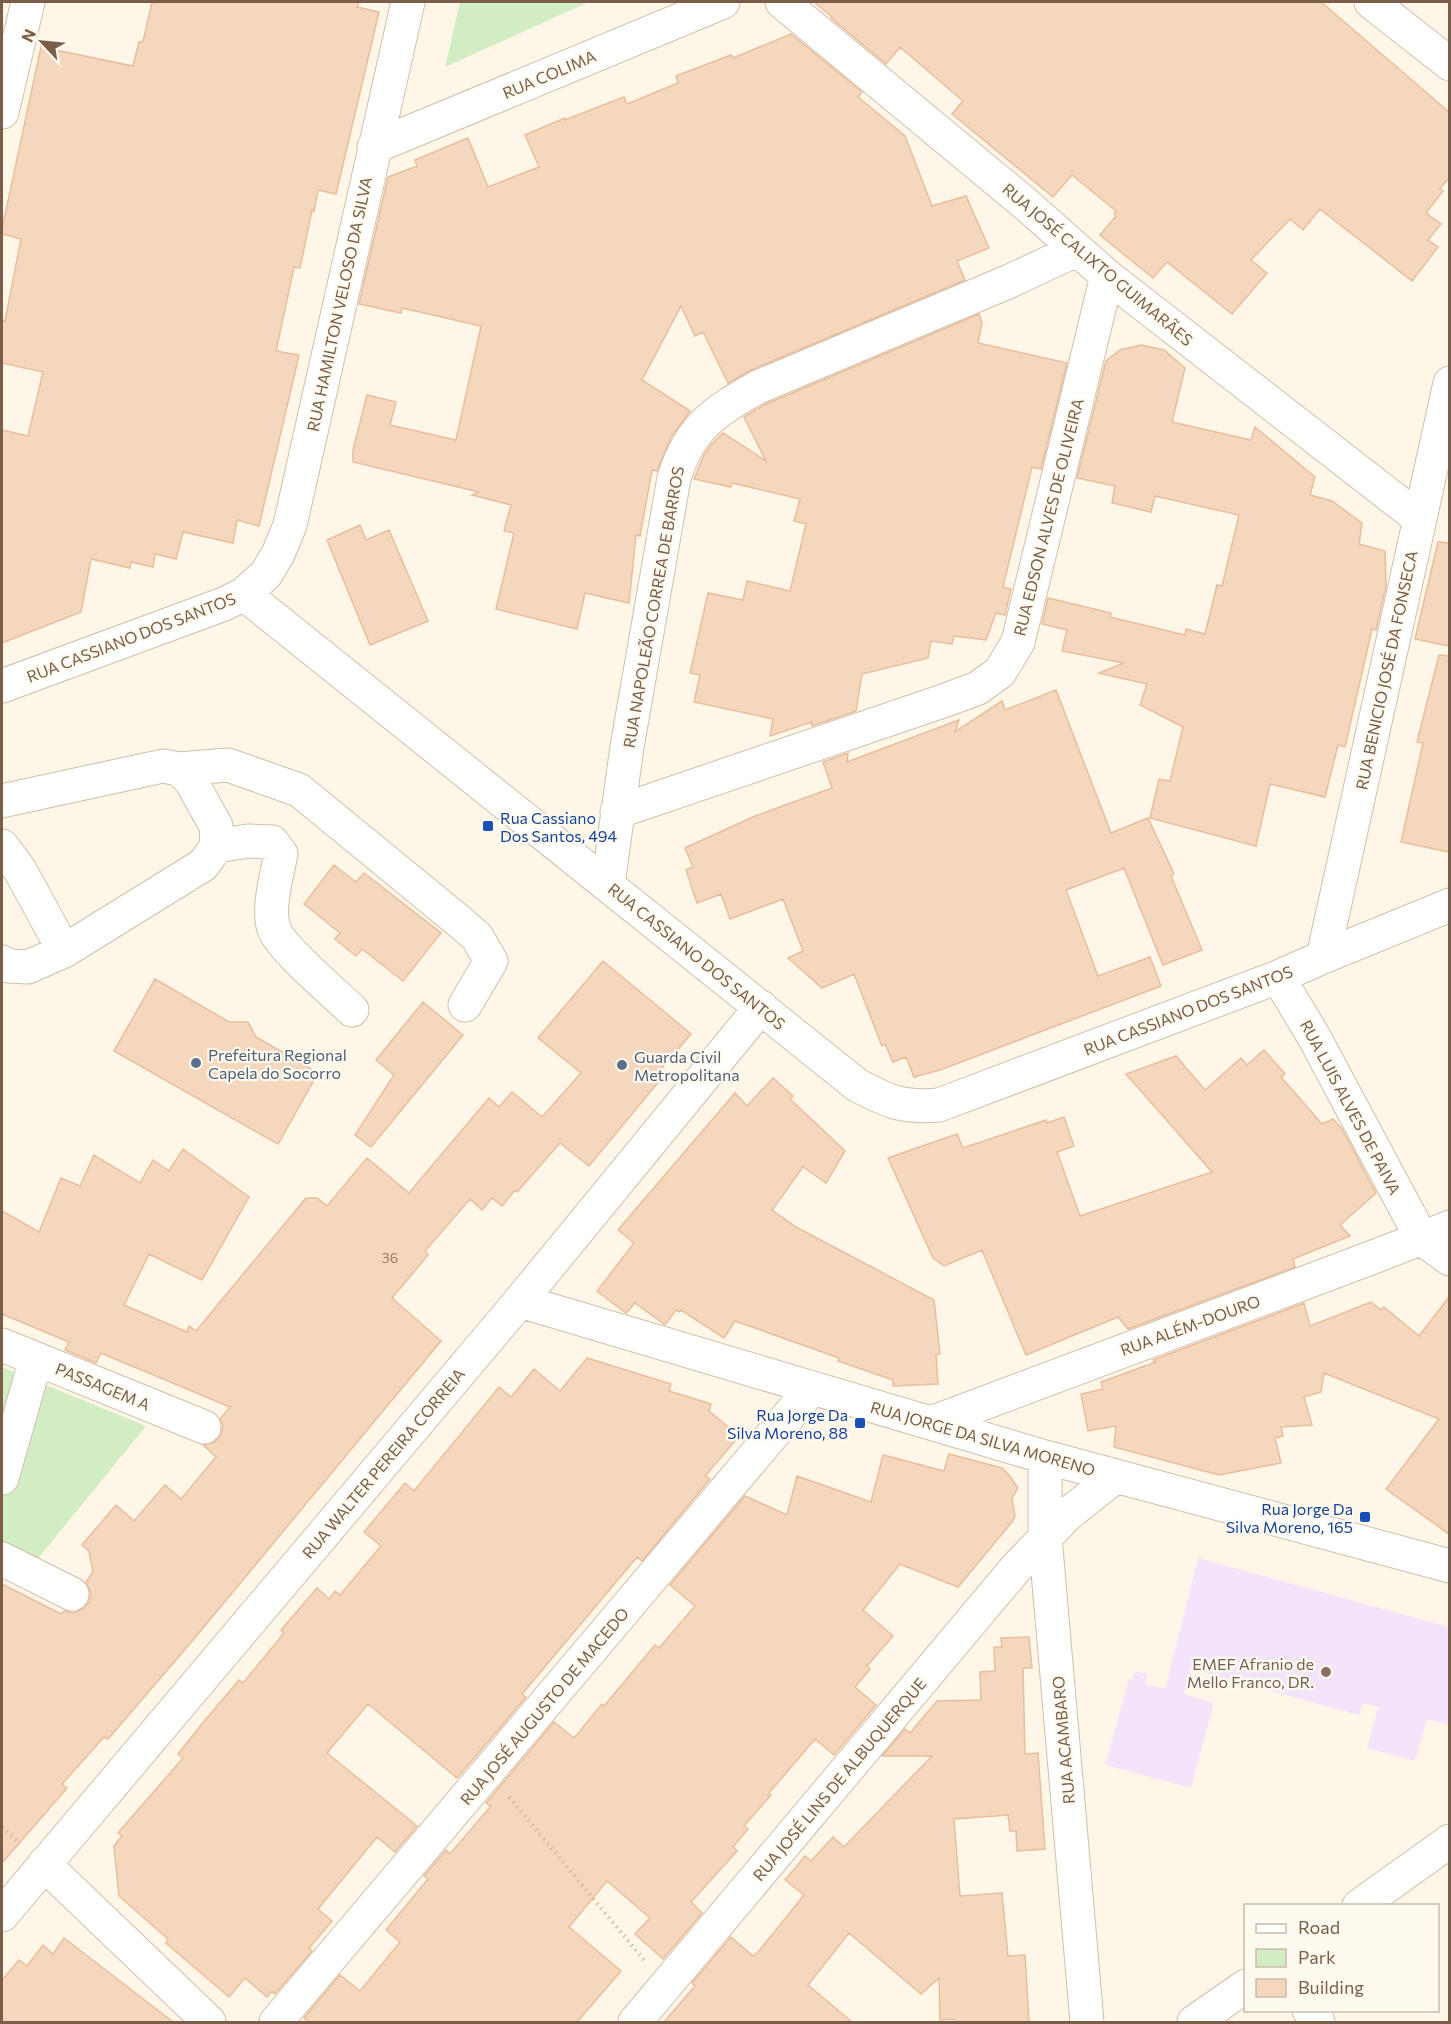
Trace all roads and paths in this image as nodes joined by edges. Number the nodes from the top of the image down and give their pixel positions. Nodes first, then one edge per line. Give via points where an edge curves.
1 (28, 2) edge
2 (408, 2) edge
3 (723, 2) edge
4 (783, 2) edge
5 (1371, 2) edge
6 (1449, 64) edge
7 (2, 112) edge
8 (374, 147) junction
9 (1076, 250) junction
10 (1107, 276) junction
11 (1449, 383) edge
12 (1420, 519) junction
13 (244, 594) junction
14 (2, 686) edge
15 (179, 769) junction
16 (2, 801) edge
17 (617, 812) junction
18 (2, 846) edge
19 (217, 846) junction
20 (608, 884) junction
21 (1449, 906) edge
22 (64, 951) junction
23 (1323, 957) junction
24 (2, 962) edge
25 (1278, 977) junction
26 (465, 1005) dead end
27 (761, 1007) junction
28 (352, 1010) dead end
29 (1436, 1233) edge
30 (1449, 1258) edge
31 (520, 1301) junction
32 (2, 1345) edge
33 (36, 1359) junction
34 (812, 1388) junction
35 (931, 1423) junction
36 (204, 1427) dead end
37 (1045, 1457) junction
38 (1116, 1476) junction
39 (2, 1478) edge
40 (1045, 1537) junction
41 (2, 1559) edge
42 (1449, 1566) edge
43 (72, 1593) dead end
44 (489, 1772) junction
45 (1449, 1841) edge
46 (44, 1864) junction
47 (1360, 1904) edge
48 (2, 1915) edge
49 (666, 1986) junction
50 (1244, 1987) edge
51 (209, 2022) edge
52 (276, 2022) edge
53 (635, 2022) edge
54 (1087, 2022) edge
55 (1194, 2022) edge

1 - 7 street
2 - 8 street, RUA HAMILTON VELOSO DA SILVA
3 - 8 street, RUA COLIMA
4 - 9 street, RUA JOSÉ CALIXTO GUIMARÃES
5 - 6 street
8 - 13 street, RUA HAMILTON VELOSO DA SILVA via 290,525 266,574
9 - 10 street, RUA JOSÉ CALIXTO GUIMARÃES
9 - 17 street, RUA NAPOLEÃO CORREA DE BARROS via 758,387 731,402 693,436 681,454 674,478
10 - 12 street, RUA JOSÉ CALIXTO GUIMARÃES
10 - 17 street, RUA EDSON ALVES DE OLIVEIRA via 1018,642 1000,672 978,688 946,700
11 - 12 street, RUA BENICIO JOSÉ DA FONSECA
12 - 23 street, RUA BENICIO JOSÉ DA FONSECA
13 - 14 street, RUA CASSIANO DOS SANTOS
13 - 20 street, RUA CASSIANO DOS SANTOS
15 - 16 street via 163,766
15 - 19 street via 191,781 216,826
15 - 26 street via 228,765 300,790 460,922 477,937 491,960
17 - 20 street, RUA NAPOLEÃO CORREA DE BARROS
18 - 22 street via 20,870
19 - 22 street via 203,865
19 - 28 street via 272,842 281,854 272,900 274,929 291,952
20 - 27 street, RUA CASSIANO DOS SANTOS
21 - 23 street, RUA CASSIANO DOS SANTOS
22 - 24 street via 28,966 8,966
23 - 25 street, RUA CASSIANO DOS SANTOS
25 - 27 street, RUA CASSIANO DOS SANTOS via 939,1105 913,1107 885,1100 857,1085
25 - 29 street, RUA LUIS ALVES DE PAIVA
27 - 31 street, RUA WALTER PEREIRA CORREIA
29 - 30 street
29 - 35 street, RUA ALÉM-DOURO
31 - 34 street, RUA JORGE DA SILVA MORENO
31 - 46 street, RUA WALTER PEREIRA CORREIA
32 - 33 street, PASSAGEM A
33 - 36 street, PASSAGEM A
33 - 39 street
34 - 35 street, RUA JORGE DA SILVA MORENO
34 - 44 street, RUA JOSÉ AUGUSTO DE MACEDO
35 - 37 street, RUA JORGE DA SILVA MORENO
37 - 38 street, RUA JORGE DA SILVA MORENO
37 - 40 street, RUA ACAMBARO
38 - 40 street, RUA JOSÉ LINS DE ALBUQUERQUE
38 - 42 street, RUA JORGE DA SILVA MORENO
40 - 49 street, RUA JOSÉ LINS DE ALBUQUERQUE
40 - 54 street, RUA ACAMBARO
41 - 43 street
44 - 49 path
44 - 52 street, RUA JOSÉ AUGUSTO DE MACEDO
45 - 47 street
46 - 48 street, RUA WALTER PEREIRA CORREIA
46 - 51 street
49 - 53 street, RUA JOSÉ LINS DE ALBUQUERQUE
50 - 55 street

